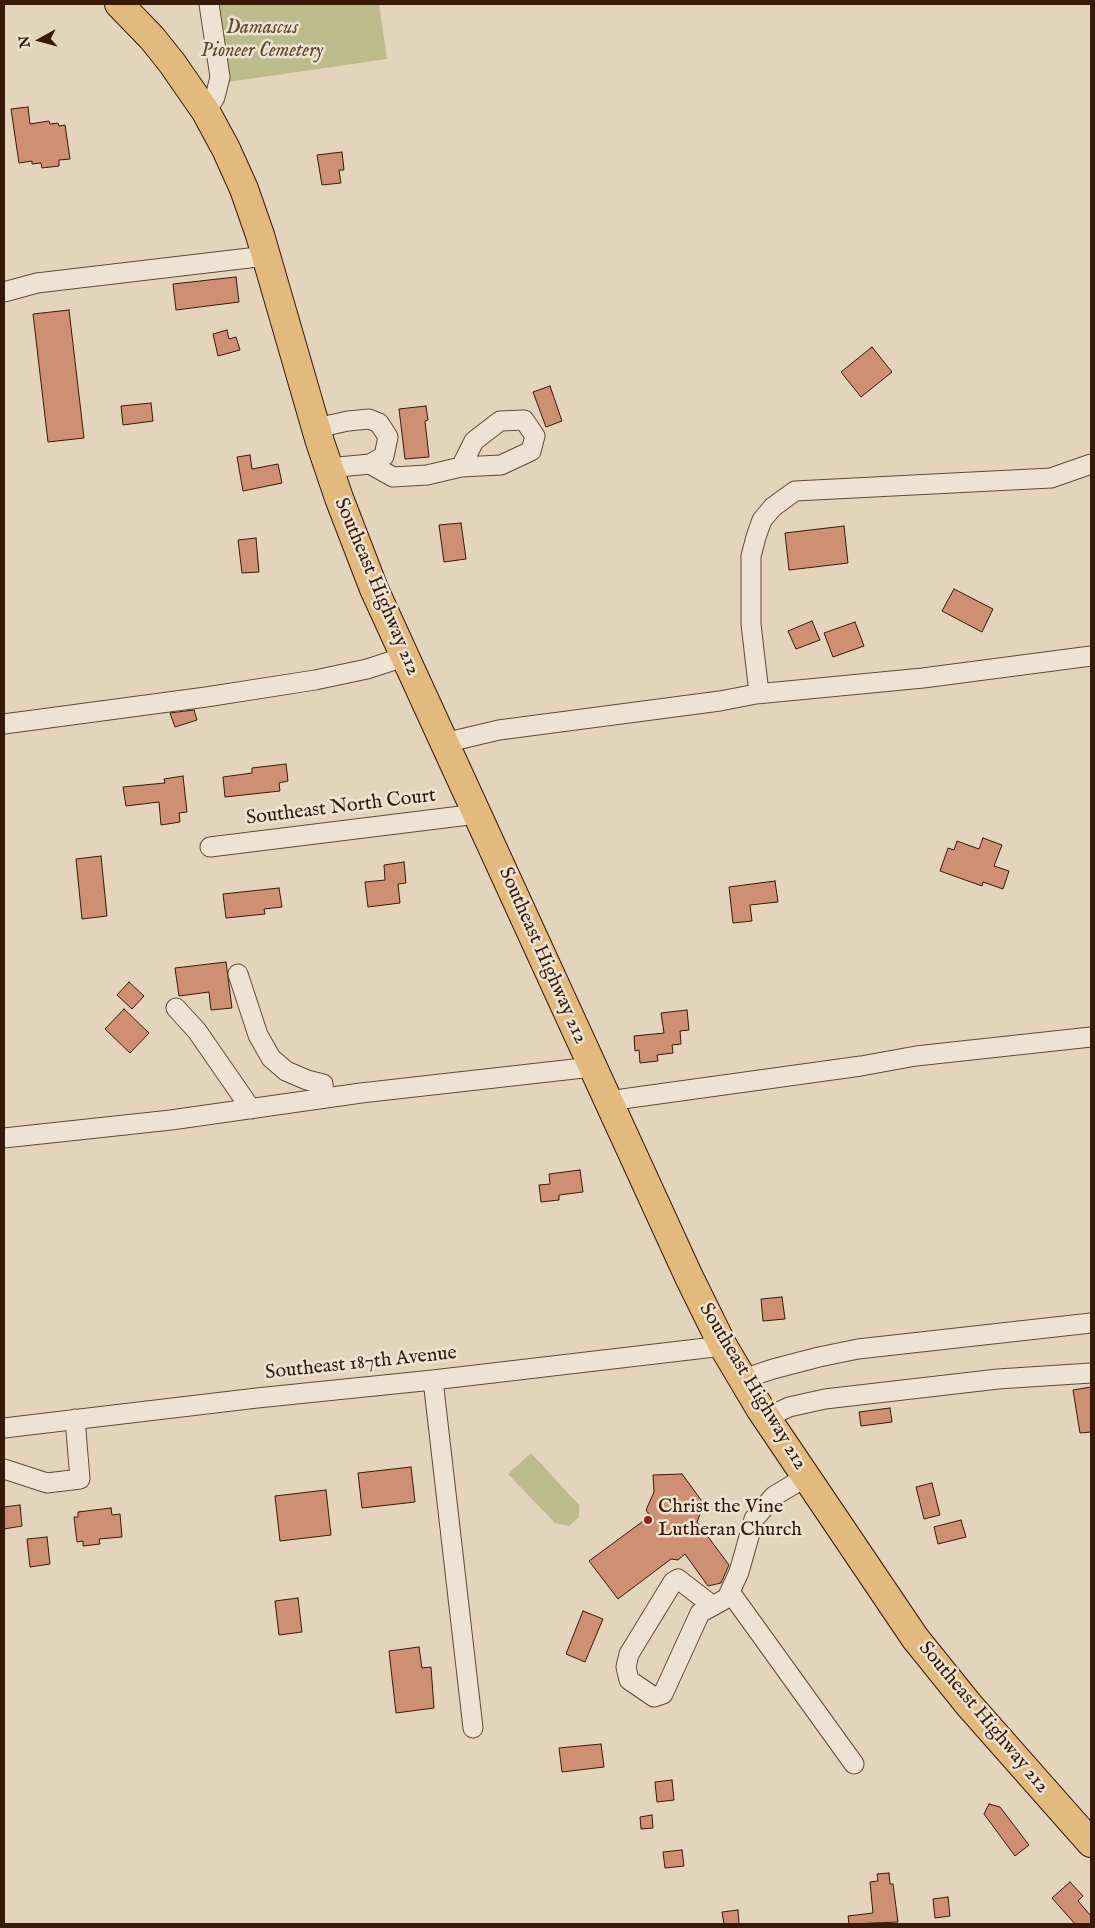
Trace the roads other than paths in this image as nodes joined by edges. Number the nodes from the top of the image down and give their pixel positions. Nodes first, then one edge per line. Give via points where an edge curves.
1 (119, 4) edge
2 (208, 4) edge
3 (206, 112) junction
4 (266, 256) junction
5 (4, 292) edge
6 (316, 428) junction
7 (370, 464) junction
8 (1091, 464) edge
9 (461, 466) dead end
10 (328, 468) junction
11 (1091, 656) edge
12 (404, 657) junction
13 (759, 694) junction
14 (4, 724) edge
15 (444, 743) junction
16 (477, 814) junction
17 (210, 847) dead end
18 (238, 974) dead end
19 (176, 1008) dead end
20 (1091, 1037) edge
21 (592, 1067) junction
22 (324, 1098) junction
23 (608, 1101) junction
24 (251, 1108) junction
25 (4, 1138) edge
26 (1091, 1323) edge
27 (723, 1346) junction
28 (1091, 1373) edge
29 (742, 1379) junction
30 (433, 1380) junction
31 (766, 1418) junction
32 (75, 1420) junction
33 (4, 1428) edge
34 (4, 1469) edge
35 (806, 1477) junction
36 (730, 1592) junction
37 (713, 1606) junction
38 (473, 1728) dead end
39 (854, 1764) dead end
40 (1091, 1843) edge

1 - 3 highway, Southeast Highway 212 via 152,38
2 - 3 street via 220,77 215,97
3 - 4 highway, Southeast Highway 212 via 244,189
4 - 5 street via 37,283
4 - 6 highway, Southeast Highway 212
6 - 7 street via 369,419 379,423 388,437 384,456
6 - 10 highway, Southeast Highway 212
7 - 9 street via 393,477
7 - 10 street
8 - 13 street via 1050,478 795,491 762,520 751,556 751,624
10 - 12 highway, Southeast Highway 212
11 - 13 street via 922,678
12 - 14 street via 315,680
12 - 15 highway, Southeast Highway 212
13 - 15 street via 499,730
15 - 16 highway, Southeast Highway 212
16 - 17 street, Southeast North Court
16 - 21 highway, Southeast Highway 212
18 - 22 street via 258,1035 271,1058 286,1071 323,1084
19 - 24 street via 197,1031
20 - 23 street via 916,1056
21 - 22 street
21 - 23 highway, Southeast Highway 212
22 - 24 street
23 - 27 highway, Southeast Highway 212
24 - 25 street
26 - 29 street via 858,1349
27 - 29 highway, Southeast Highway 212
27 - 30 street, Southeast 187th Avenue
28 - 31 street via 998,1379 825,1399 789,1407
29 - 31 highway, Southeast Highway 212
30 - 32 street, Southeast 187th Avenue
30 - 38 street
31 - 35 highway, Southeast Highway 212
32 - 33 street, Southeast 187th Avenue
32 - 34 street via 80,1479 47,1482
35 - 36 street via 774,1496 754,1519
35 - 40 highway, Southeast Highway 212 via 931,1659
36 - 37 street via 727,1598
36 - 39 street
37 - 37 street via 700,1613 663,1694 654,1697 629,1680 626,1666 629,1654 673,1582 678,1580

